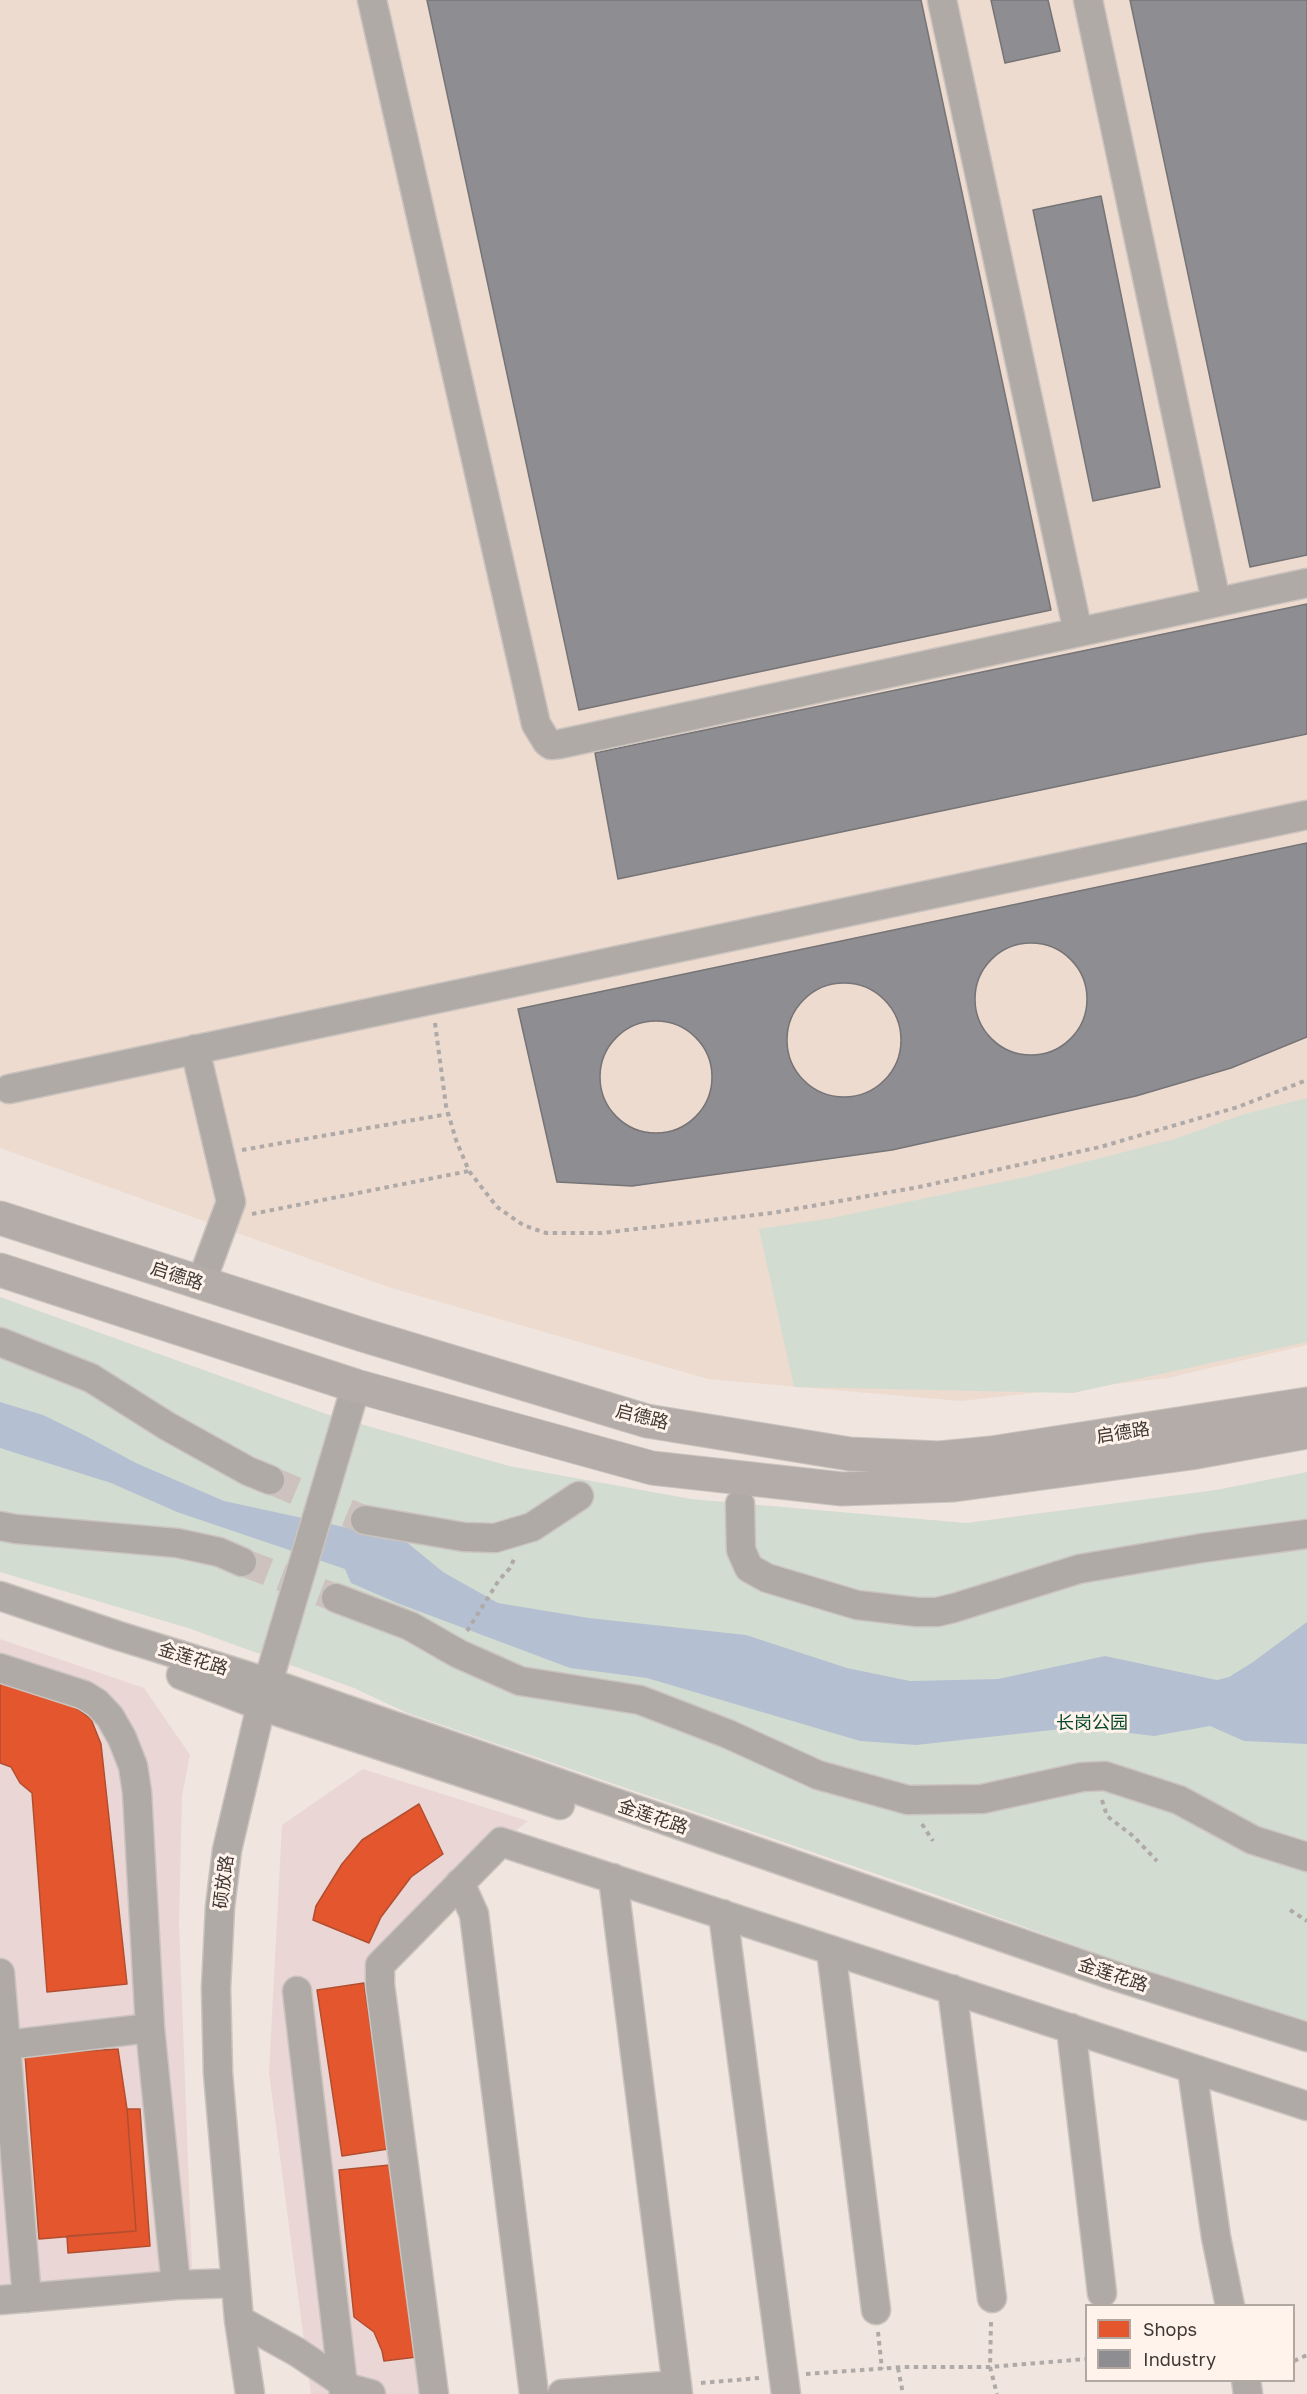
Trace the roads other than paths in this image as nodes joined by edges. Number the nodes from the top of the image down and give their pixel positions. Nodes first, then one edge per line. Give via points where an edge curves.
1 (372, 0) edge
2 (942, 0) edge
3 (1089, 0) edge
4 (1307, 583) edge
5 (1216, 601) junction
6 (1078, 632) junction
7 (1307, 815) edge
8 (195, 1049) junction
9 (9, 1089) dead end
10 (0, 1218) edge
11 (0, 1270) edge
12 (201, 1283) junction
13 (0, 1342) edge
14 (357, 1386) junction
15 (1307, 1404) edge
16 (1307, 1432) edge
17 (270, 1480) tunnel mouth
18 (579, 1496) dead end
19 (740, 1503) dead end
20 (365, 1520) tunnel mouth
21 (0, 1526) edge
22 (1307, 1534) edge
23 (242, 1562) tunnel mouth
24 (0, 1596) edge
25 (336, 1598) tunnel mouth
26 (0, 1613) edge
27 (0, 1668) edge
28 (264, 1694) junction
29 (1307, 1857) edge
30 (613, 1878) junction
31 (460, 1883) junction
32 (723, 1914) junction
33 (831, 1950) junction
34 (0, 1973) edge
35 (952, 1989) junction
36 (297, 1991) dead end
37 (150, 2028) junction
38 (1071, 2028) junction
39 (1307, 2037) edge
40 (6, 2045) junction
41 (1307, 2052) edge
42 (1192, 2069) junction
43 (1307, 2106) edge
44 (235, 2283) junction
45 (176, 2285) junction
46 (1101, 2293) dead end
47 (992, 2298) road end
48 (13, 2299) edge
49 (1230, 2304) edge
50 (876, 2310) road end
51 (239, 2320) junction
52 (785, 2385) edge
53 (344, 2389) edge
54 (678, 2390) edge
55 (250, 2394) edge
56 (371, 2394) edge
57 (434, 2394) edge
58 (534, 2394) edge
59 (562, 2394) edge

1 - 6 street via 536,724 547,742 561,744
2 - 6 street
3 - 5 street
4 - 5 street
5 - 6 street
7 - 8 street
8 - 9 street
8 - 12 street via 231,1202
10 - 12 main road, 启德路
11 - 14 main road, 启德路
12 - 15 main road, 启德路 via 647,1421 850,1454 939,1458 991,1453
13 - 17 street via 91,1378 167,1426
14 - 16 main road, 启德路 via 652,1468 842,1489 954,1485 1191,1453
14 - 28 street, 硕放路
18 - 20 street via 532,1527 495,1538 478,1539
19 - 22 street via 741,1550 749,1568 767,1578 857,1605 917,1612 954,1608 1095,1566
21 - 23 street via 177,1543 219,1552
24 - 28 street, 金莲花路 via 119,1636
25 - 29 street via 410,1626 459,1654 520,1681 648,1702 818,1775 908,1800 982,1799 1101,1776 1179,1800 1253,1840
26 - 28 street, 金莲花路 via 225,1690
27 - 37 street via 84,1695 110,1717 123,1738 137,1792
28 - 39 street, 金莲花路
28 - 41 street, 金莲花路
28 - 44 street, 硕放路 via 227,1850 216,1976 218,2073
30 - 31 street via 501,1842
30 - 32 street
30 - 54 street
31 - 57 street via 380,1965
31 - 58 street via 474,1914
32 - 33 street
32 - 52 street
33 - 35 street
33 - 50 street
34 - 40 street
35 - 38 street
35 - 47 street
36 - 53 street
37 - 40 street
37 - 45 street
38 - 42 street
38 - 46 street
40 - 48 street
42 - 43 street
42 - 49 street
44 - 45 street
44 - 51 street, 硕放路
45 - 48 street
51 - 53 street via 297,2352
51 - 55 street, 硕放路
53 - 56 street
54 - 59 street

